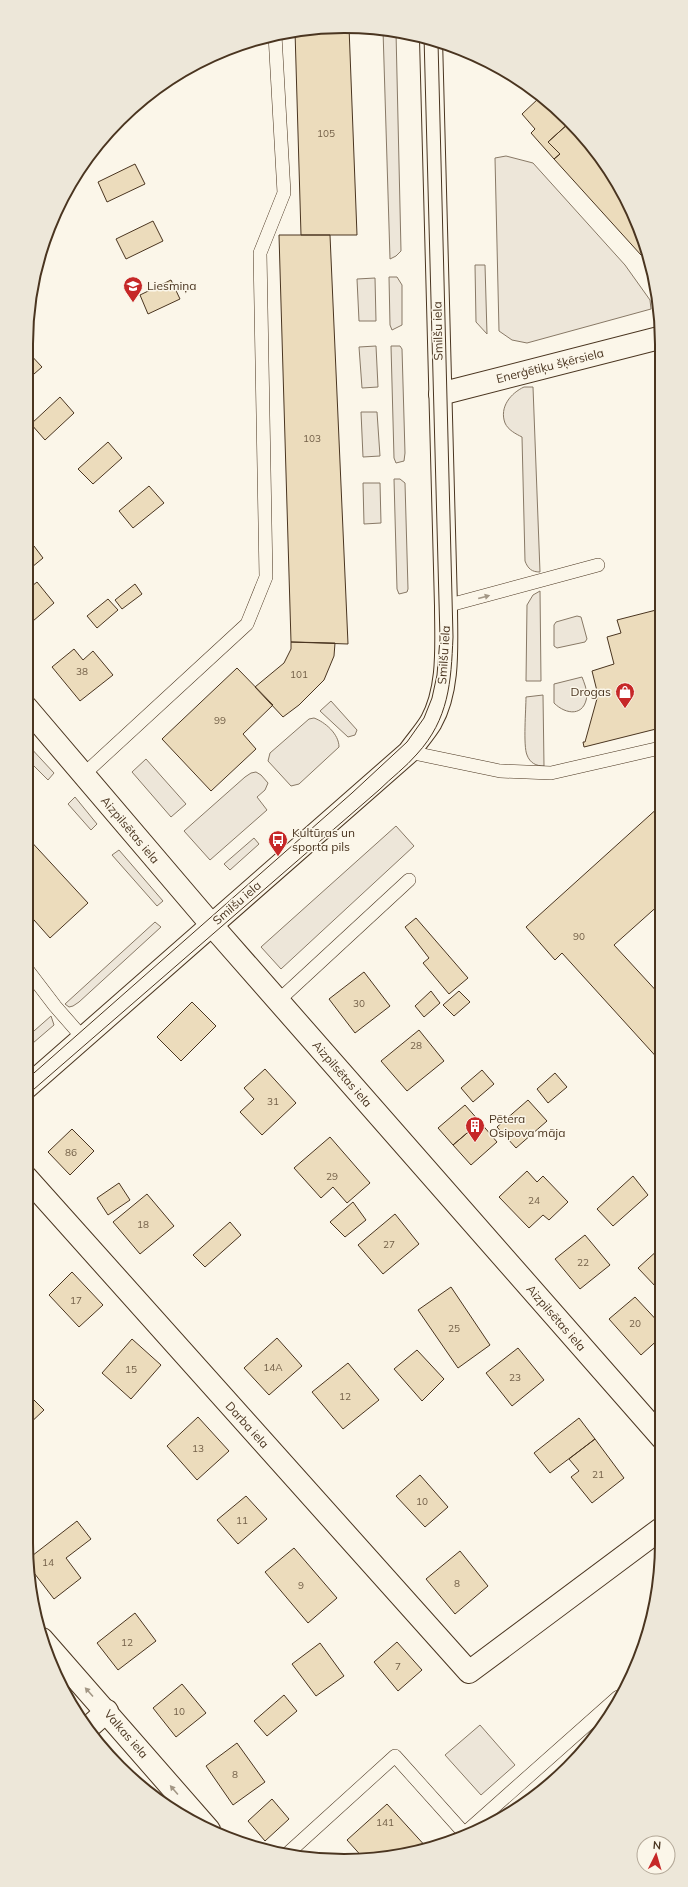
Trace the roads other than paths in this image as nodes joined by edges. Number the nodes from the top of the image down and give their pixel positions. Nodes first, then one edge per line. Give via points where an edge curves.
1 (275, 41) edge
2 (431, 46) edge
3 (655, 339) edge
4 (440, 394) junction
5 (598, 565) dead end
6 (446, 606) junction
7 (33, 715) edge
8 (655, 749) edge
9 (409, 752) junction
10 (83, 775) junction
11 (410, 880) dead end
12 (211, 925) junction
13 (33, 977) edge
14 (278, 1001) junction
15 (83, 1038) junction
16 (33, 1082) edge
17 (33, 1185) edge
18 (655, 1430) edge
19 (655, 1533) edge
20 (53, 1651) edge
21 (609, 1705) edge
22 (107, 1711) junction
23 (92, 1725) edge
24 (199, 1818) edge
25 (473, 1826) edge
26 (462, 1830) edge
27 (292, 1849) edge

1 - 10 lane via 284,193 260,253 266,577 248,624
2 - 4 street, Smilšu iela
3 - 4 street, Enerģētiķu šķērsiela
4 - 6 street, Smilšu iela
6 -> 5 lane
6 - 9 street, Smilšu iela via 444,675 440,700 431,722
7 - 10 street, Aizpilsētas iela
8 - 9 lane via 551,773 500,771
9 - 12 street, Smilšu iela
10 - 12 street, Aizpilsētas iela
11 - 14 lane
12 - 14 street, Aizpilsētas iela
12 - 15 street, Smilšu iela
13 - 15 lane
14 - 18 street, Aizpilsētas iela
15 - 16 street, Smilšu iela
17 - 19 street, Darba iela via 469,1672
22 -> 20 street, Valkas iela
21 - 25 lane
22 - 23 street
24 -> 22 street, Valkas iela
26 - 27 lane via 395,1756

